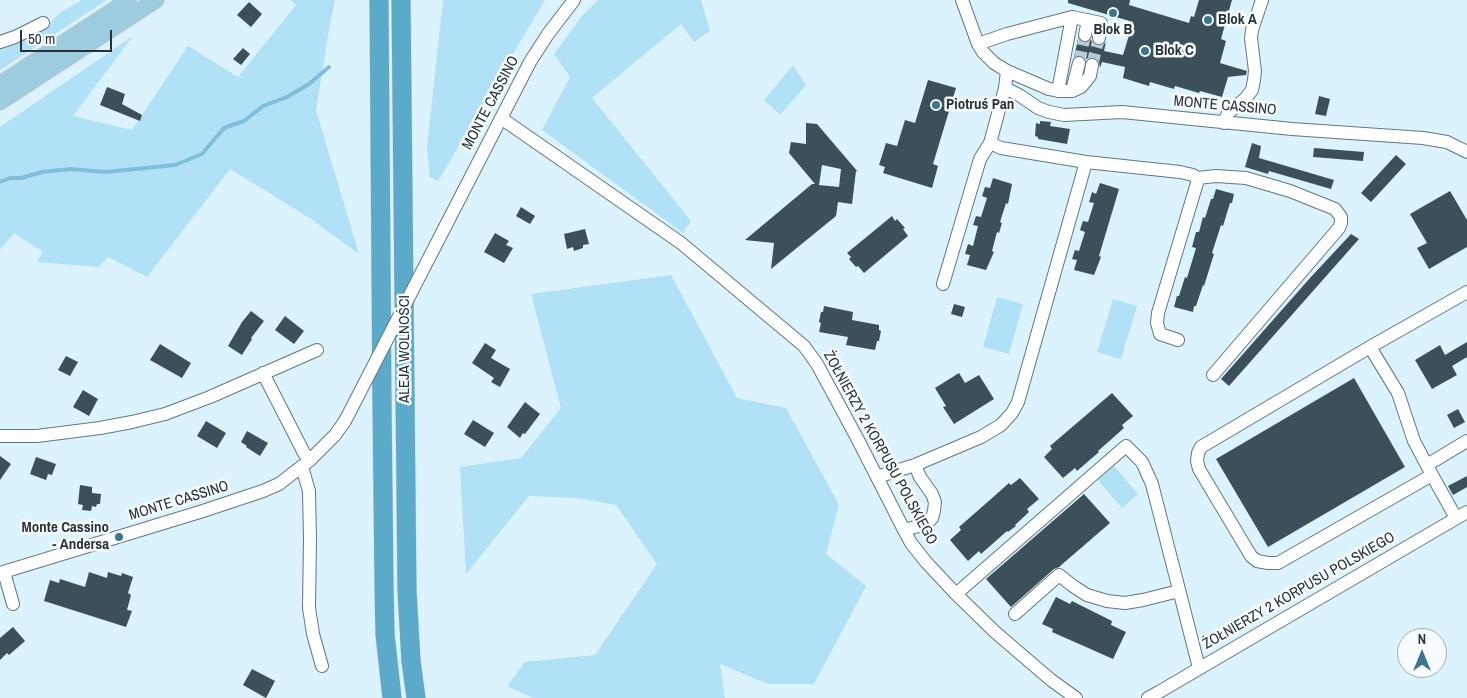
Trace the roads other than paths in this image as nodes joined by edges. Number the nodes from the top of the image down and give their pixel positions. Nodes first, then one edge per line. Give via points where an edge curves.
1 (129, 0) edge
2 (156, 0) edge
3 (379, 0) edge
4 (401, 0) edge
5 (574, 0) edge
6 (962, 0) edge
7 (1262, 0) edge
8 (1072, 18) junction
9 (1088, 20) junction
10 (43, 23) dead end
11 (1085, 35) tunnel mouth
12 (1099, 38) tunnel mouth
13 (0, 42) edge
14 (978, 44) junction
15 (1080, 62) tunnel mouth
16 (1092, 65) tunnel mouth
17 (1007, 71) junction
18 (0, 84) edge
19 (1005, 88) junction
20 (1058, 90) junction
21 (1072, 90) junction
22 (0, 102) edge
23 (501, 118) junction
24 (1224, 123) junction
25 (990, 144) junction
26 (1467, 152) edge
27 (1086, 162) junction
28 (1197, 178) junction
29 (943, 284) dead end
30 (1467, 292) edge
31 (1178, 340) dead end
32 (1370, 347) junction
33 (317, 350) dead end
34 (263, 373) junction
35 (1213, 375) dead end
36 (0, 436) edge
37 (1467, 441) edge
38 (306, 463) junction
39 (915, 465) junction
40 (1430, 470) junction
41 (877, 477) junction
42 (1462, 515) edge
43 (904, 530) junction
44 (2, 573) edge
45 (1179, 591) junction
46 (956, 594) junction
47 (13, 604) dead end
48 (1015, 614) dead end
49 (322, 666) dead end
50 (1199, 668) junction
51 (392, 698) edge
52 (416, 698) edge
53 (1076, 698) edge
54 (1148, 698) edge

1 - 18 main road
2 - 22 main road
3 - 51 highway, ALEJA WOLNOŚCI via 384,585
4 - 52 highway, ALEJA WOLNOŚCI via 407,591
5 - 23 street, MONTE CASSINO via 530,62
6 - 14 street
7 - 24 street via 1251,38 1252,90 1228,113
8 - 9 street
8 - 14 street
8 - 20 street
9 - 11 street
9 - 12 street via 1101,23
10 - 13 street
14 - 17 street via 994,63
15 - 21 street
16 - 21 street via 1090,76 1081,87
17 - 19 street
17 - 20 street
19 - 24 street, MONTE CASSINO via 1038,108 1064,115 1122,112
19 - 25 street
20 - 21 street
23 - 38 street, MONTE CASSINO, bridge via 345,421
23 - 41 street, ŻOŁNIERZY 2 KORPUSU POLSKIEGO via 681,243 804,346 817,364
24 - 26 street, MONTE CASSINO via 1423,138 1447,142
25 - 27 street
25 - 29 street via 980,159
27 - 28 street via 1180,172
27 - 39 street via 1018,402 1012,413 1001,425 981,437
28 - 31 street via 1158,313 1160,334
28 - 35 street via 1246,178 1335,208 1341,217 1339,228
30 - 32 street
32 - 40 street via 1398,393 1414,441
32 - 40 street via 1201,447 1197,461 1199,469 1251,556 1268,563 1278,563
33 - 34 street
34 - 36 street via 165,414 132,422 44,435
34 - 38 street via 304,453
37 - 40 street
38 - 44 street, MONTE CASSINO via 279,484 248,496
38 - 49 street via 309,608
39 - 41 street
39 - 43 street via 932,494 934,511 926,524
40 - 42 street
41 - 43 street, ŻOŁNIERZY 2 KORPUSU POLSKIEGO
42 - 50 street, ŻOŁNIERZY 2 KORPUSU POLSKIEGO
43 - 46 street, ŻOŁNIERZY 2 KORPUSU POLSKIEGO via 926,562
44 - 47 street
45 - 46 street via 1152,484 1142,462 1126,446
45 - 48 street via 1143,600 1107,601 1087,595 1059,574
45 - 50 street
46 - 53 street, ŻOŁNIERZY 2 KORPUSU POLSKIEGO via 1029,662
50 - 54 street, ŻOŁNIERZY 2 KORPUSU POLSKIEGO

